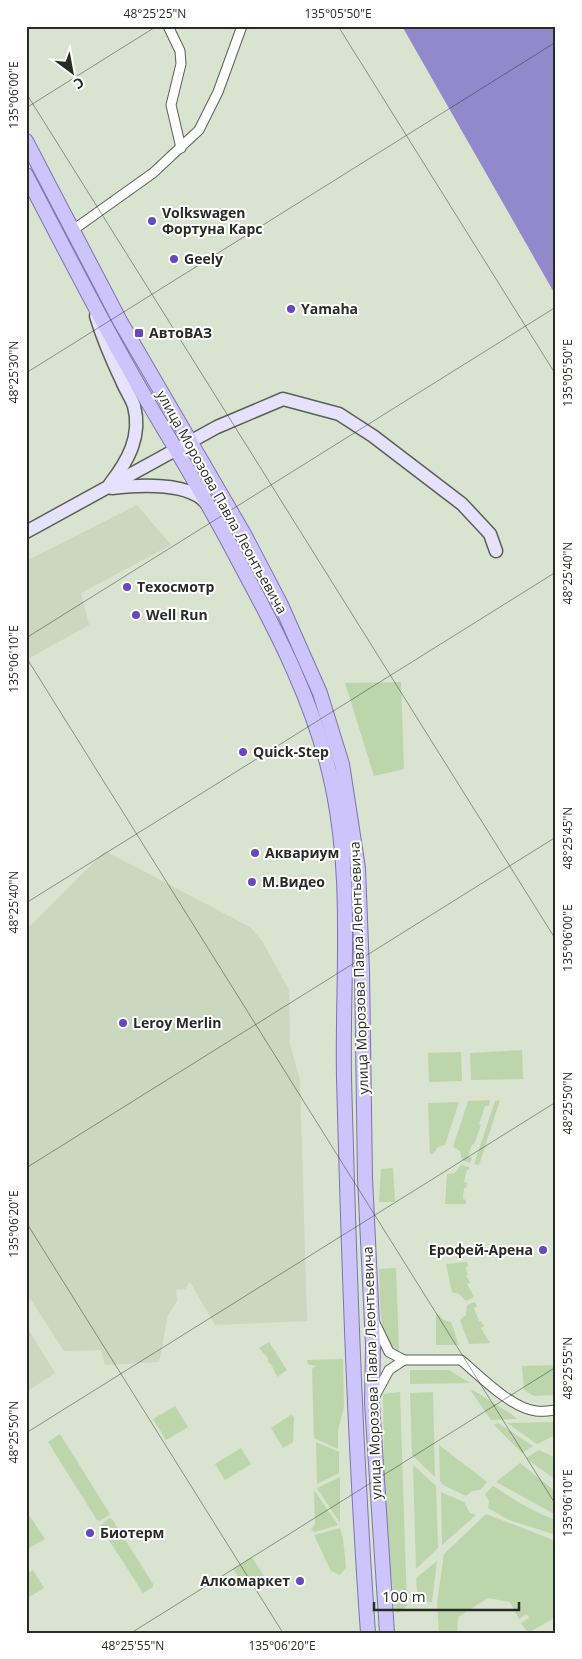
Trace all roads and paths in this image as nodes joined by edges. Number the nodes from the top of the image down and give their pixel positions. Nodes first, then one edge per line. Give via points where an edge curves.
1 (168, 26) edge
2 (242, 26) edge
3 (26, 141) edge
4 (181, 148) junction
5 (26, 175) edge
6 (72, 230) junction
7 (90, 298) junction
8 (190, 442) junction
9 (177, 450) junction
10 (108, 488) junction
11 (26, 532) edge
12 (225, 536) junction
13 (496, 551) dead end
14 (370, 1310) junction
15 (404, 1360) junction
16 (372, 1403) junction
17 (556, 1410) edge
18 (368, 1633) edge
19 (387, 1633) edge

1 - 4 street via 180,51 181,64 172,105
2 - 4 street via 218,92 198,130
3 - 6 main road, улица Морозова Павла Леонтьевича
4 - 6 street via 153,173
5 - 7 main road, улица Морозова Павла Леонтьевича
6 - 8 main road, улица Морозова Павла Леонтьевича
7 - 9 main road, улица Морозова Павла Леонтьевича
7 - 10 main road via 137,420 131,450
8 - 9 main road
8 - 13 main road via 283,399 323,408 339,414 373,436 462,504 490,534
8 - 14 main road, улица Морозова Павла Леонтьевича via 244,534 296,636 320,693 342,764 358,868
9 - 10 main road
9 - 12 main road, улица Морозова Павла Леонтьевича
10 - 11 main road
10 - 12 main road via 151,485 187,491 207,504
12 - 18 main road, улица Морозова Павла Леонтьевича via 277,632 304,693 329,770 337,812 344,882 345,1120
14 - 15 street via 389,1352
14 - 16 main road, улица Морозова Павла Леонтьевича
15 - 16 street via 389,1370
15 - 17 street via 461,1360 487,1383 520,1405 535,1411
16 - 19 main road, улица Морозова Павла Леонтьевича

